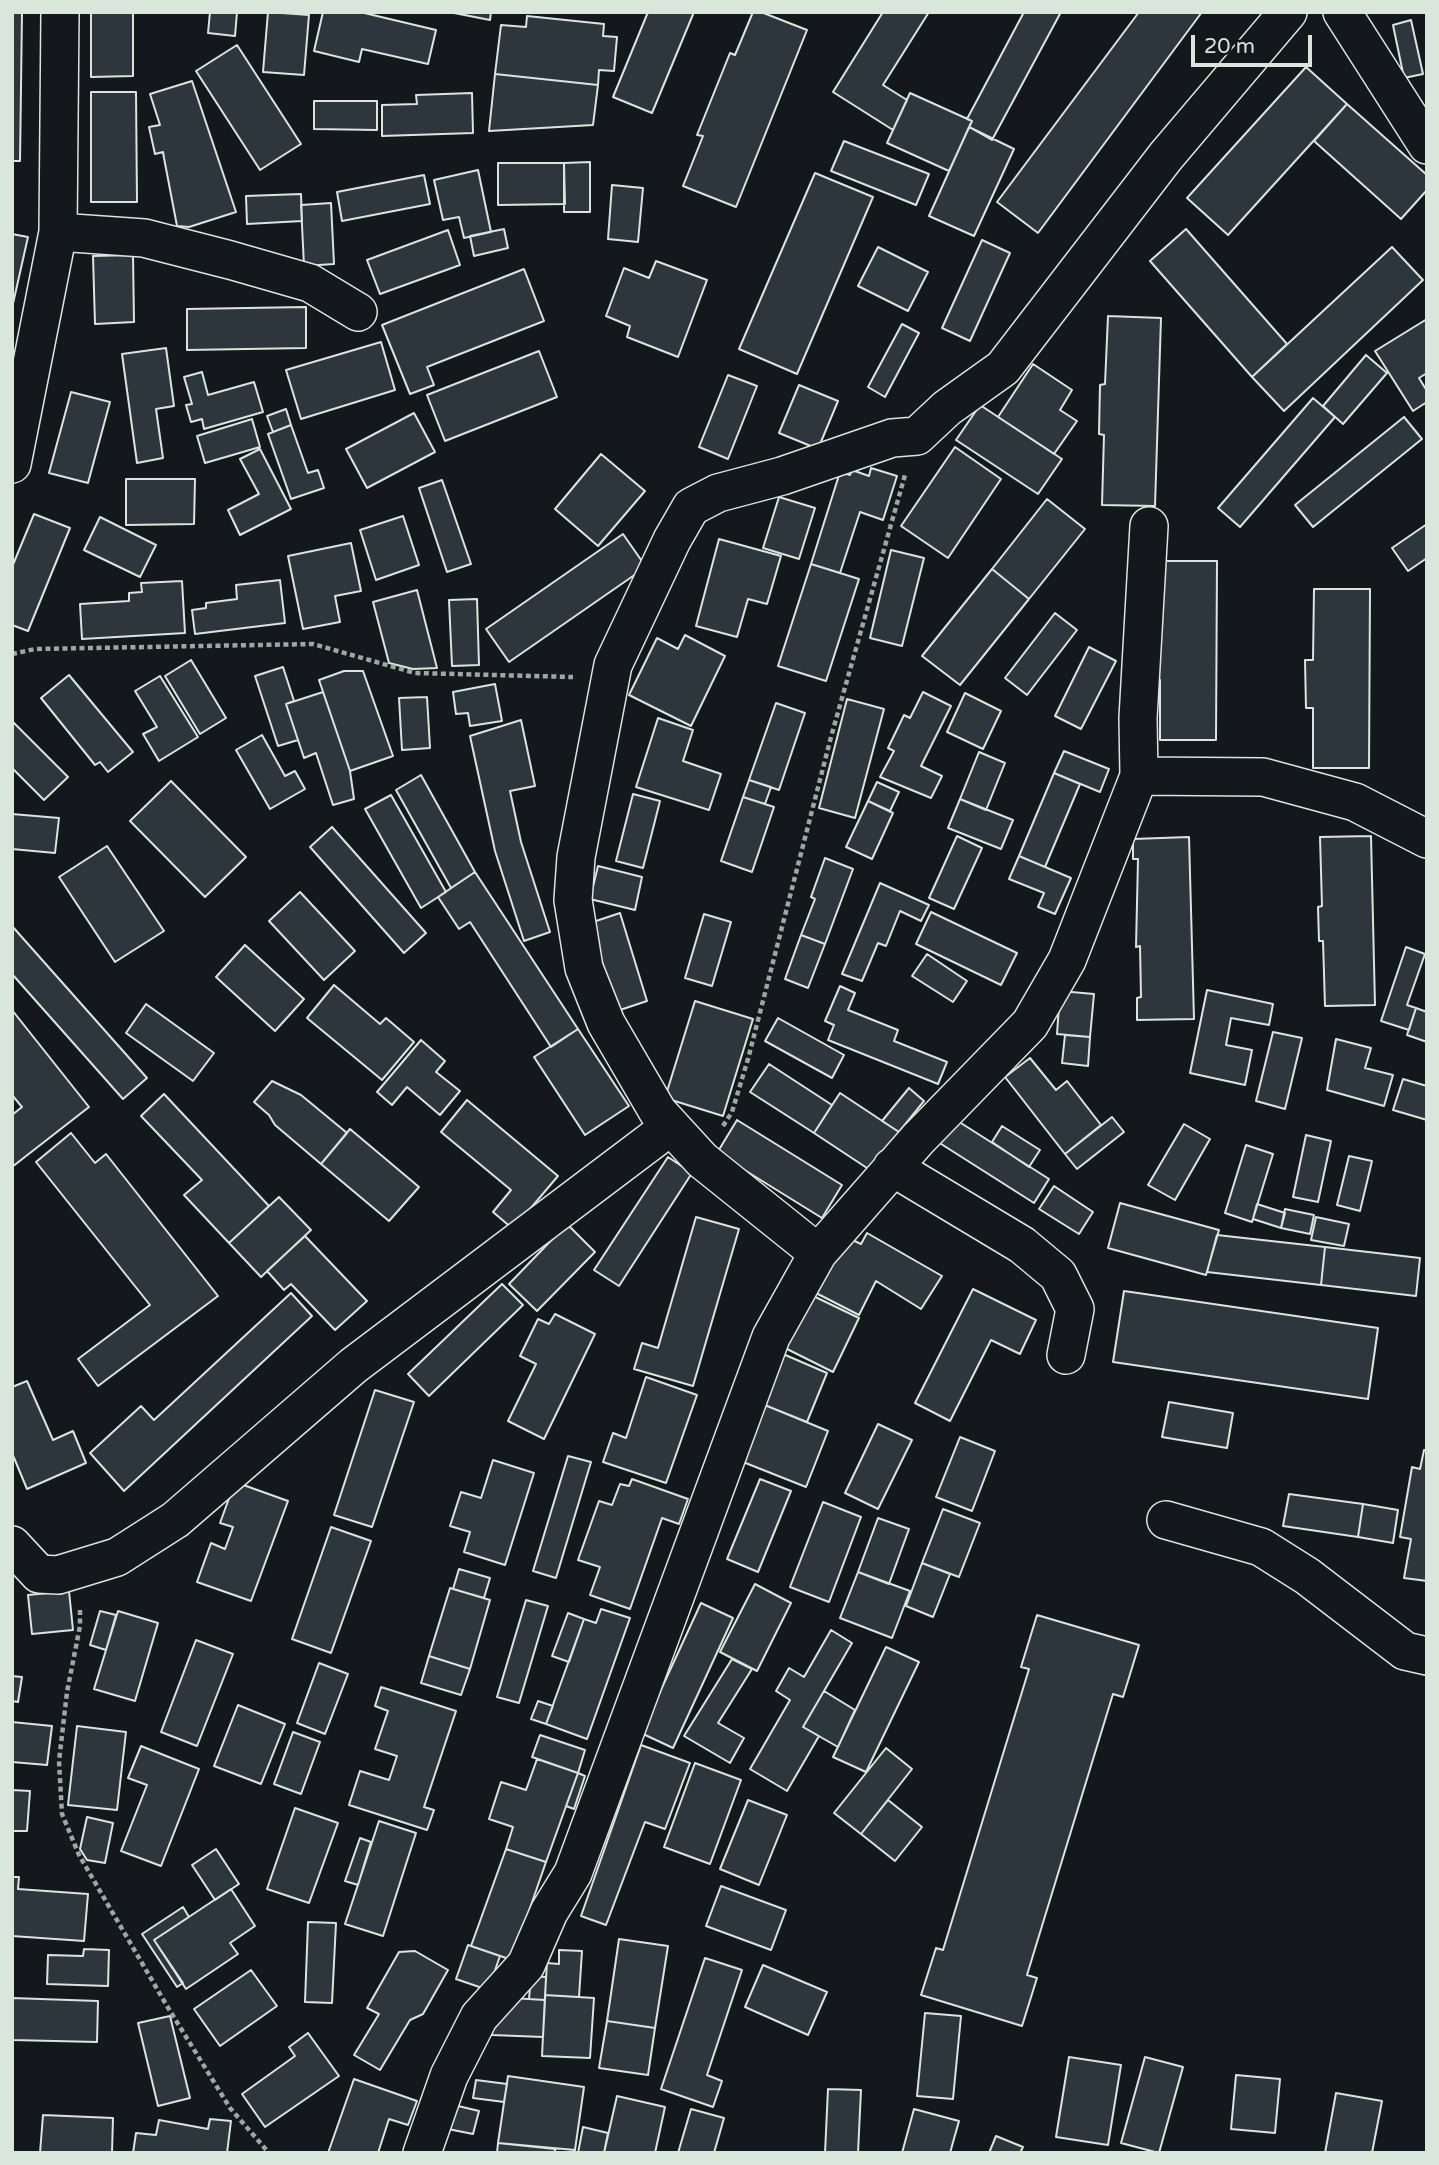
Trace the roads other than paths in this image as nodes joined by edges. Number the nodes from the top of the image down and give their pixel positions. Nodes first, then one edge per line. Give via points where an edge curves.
1 (60, 12) edge
2 (1288, 12) edge
3 (1342, 12) edge
4 (1427, 145) edge
5 (58, 232) junction
6 (358, 312) dead end
7 (21, 379) edge
8 (12, 464) edge
9 (1149, 526) dead end
10 (1139, 776) junction
11 (1427, 839) edge
12 (671, 1126) junction
13 (892, 1167) junction
14 (818, 1254) junction
15 (1066, 1355) dead end
16 (1166, 1520) dead end
17 (12, 1545) edge
18 (1427, 1656) edge
19 (422, 2153) edge

1 - 5 street
2 - 12 street via 1166,156 1003,368 917,436 892,438 782,476 718,492 691,507 672,540 610,678 576,857 573,900 584,968 606,1023 658,1112
3 - 4 street
5 - 6 street via 144,238 230,260 310,283
5 - 7 street
7 - 8 street
9 - 10 street
10 - 11 street via 1263,777 1355,802
10 - 13 street via 1067,960 1030,1024
12 - 14 street via 702,1160
12 - 17 street via 353,1366 175,1520 117,1557 58,1575 39,1574
13 - 14 street
13 - 15 street via 1022,1245 1058,1275 1075,1309
14 - 19 street via 771,1337 573,1873 549,1912 526,1965 479,2017 449,2076
16 - 18 street via 1261,1547 1405,1651

